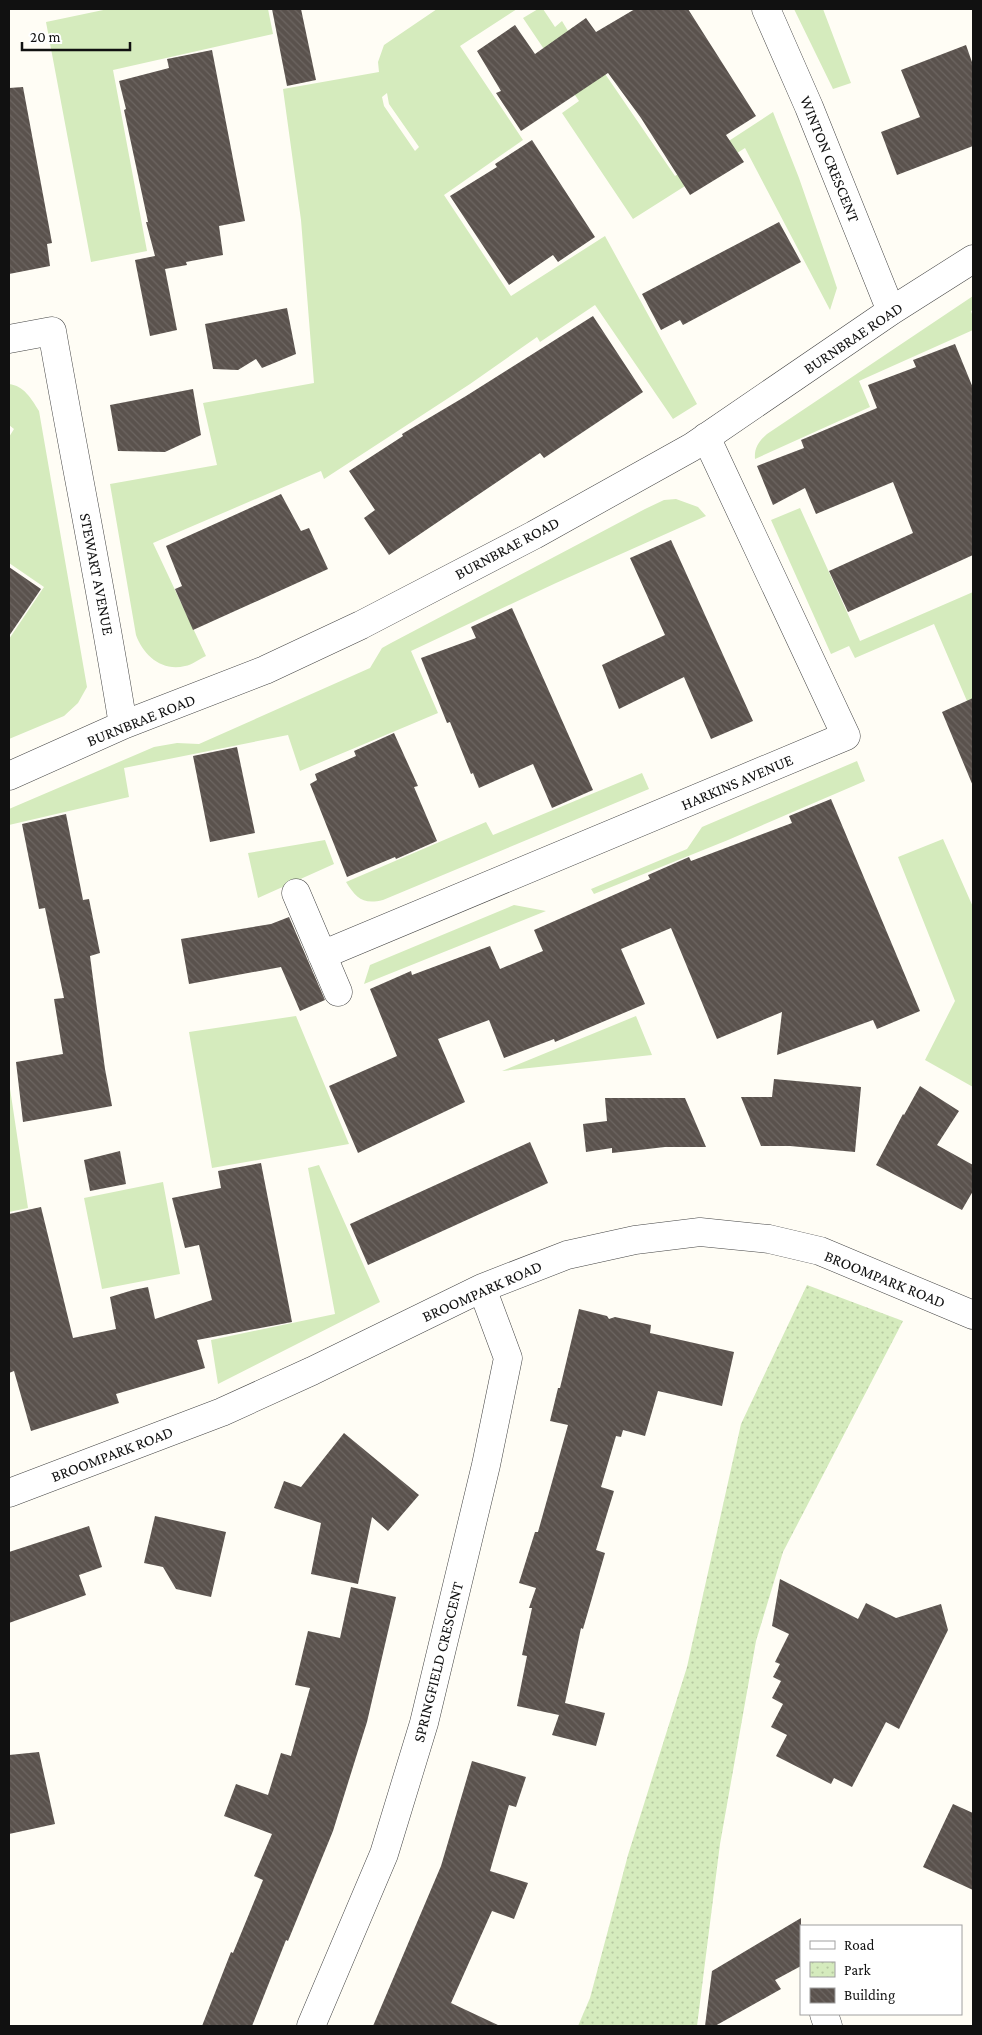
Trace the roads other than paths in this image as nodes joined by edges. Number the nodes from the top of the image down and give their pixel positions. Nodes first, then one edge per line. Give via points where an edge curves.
1 (766, 9) edge
2 (973, 259) edge
3 (891, 311) junction
4 (9, 339) edge
5 (706, 437) junction
6 (123, 725) junction
7 (9, 776) edge
8 (296, 893) dead end
9 (322, 955) junction
10 (338, 992) dead end
11 (482, 1288) junction
12 (973, 1315) edge
13 (9, 1493) edge
14 (311, 2026) edge

1 - 3 street, WINTON CRESCENT
2 - 3 street, BURNBRAE ROAD
3 - 5 street, BURNBRAE ROAD
4 - 6 street, STEWART AVENUE via 52,331
5 - 6 street, BURNBRAE ROAD via 534,535 361,625 265,670
5 - 9 street, HARKINS AVENUE via 846,736
6 - 7 street, BURNBRAE ROAD
8 - 9 street
9 - 10 street
11 - 12 street, BROOMPARK ROAD via 567,1255 635,1240 700,1232 769,1239 820,1251
11 - 13 street, BROOMPARK ROAD via 222,1412
11 - 14 street, SPRINGFIELD CRESCENT via 508,1358 486,1465 424,1723 384,1854

